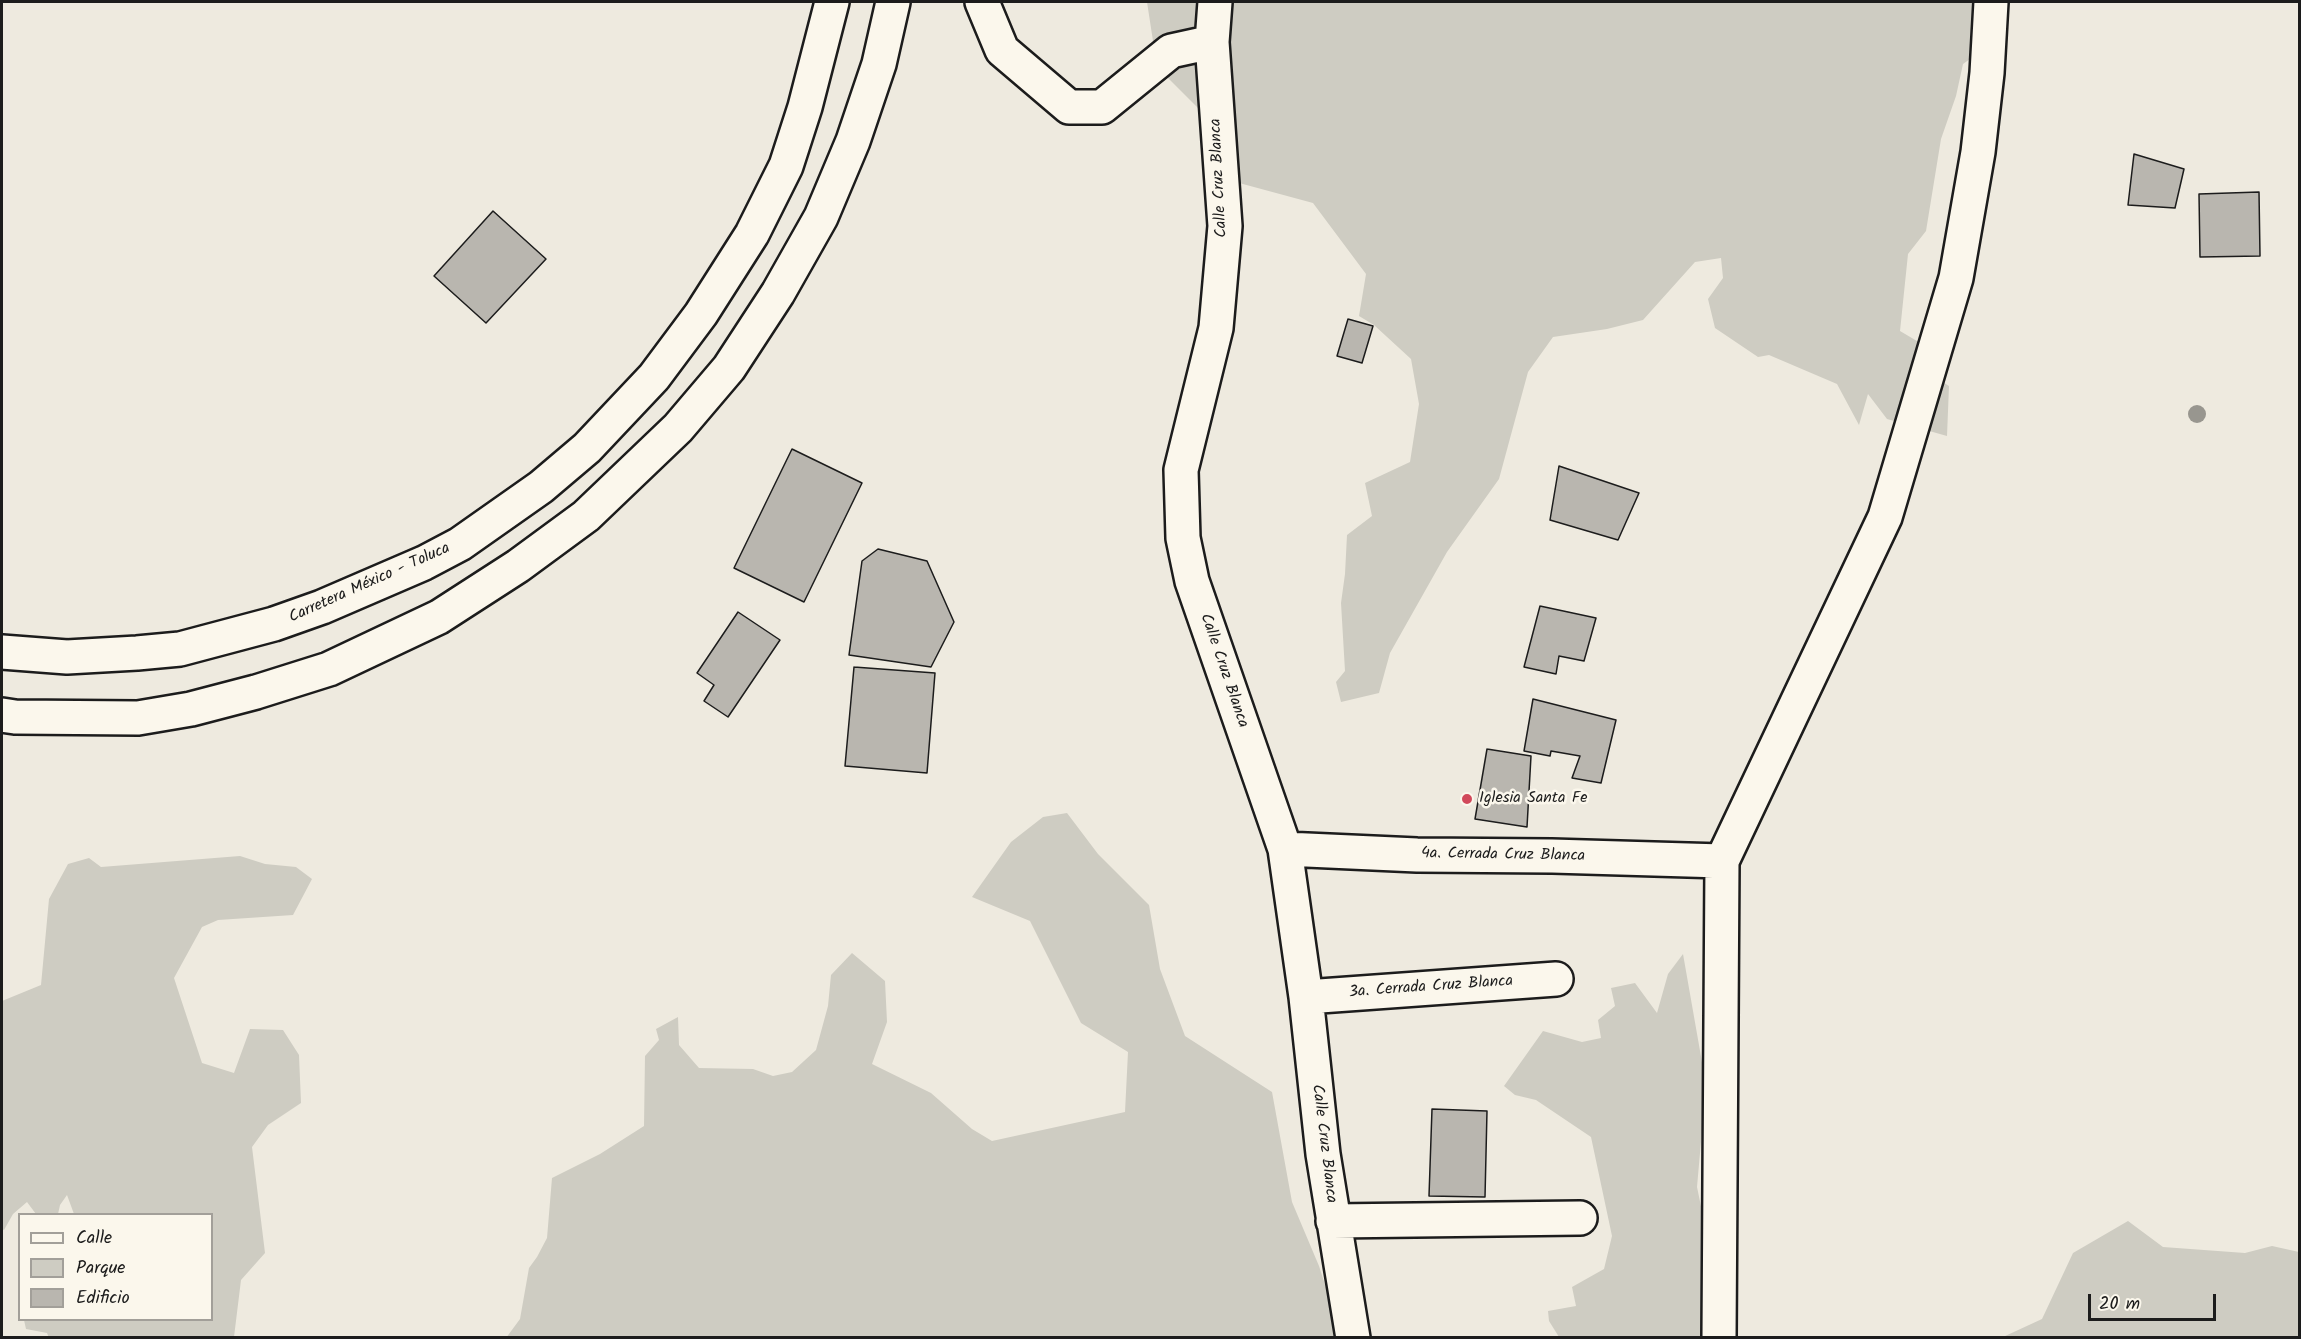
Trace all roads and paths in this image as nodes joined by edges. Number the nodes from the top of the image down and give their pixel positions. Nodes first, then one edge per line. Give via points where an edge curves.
1 (832, 2) edge
2 (893, 2) edge
3 (982, 2) edge
4 (1215, 2) edge
5 (1991, 2) edge
6 (1212, 42) junction
7 (2, 652) edge
8 (2, 715) edge
9 (1285, 849) junction
10 (1722, 861) junction
11 (1556, 979) dead end
12 (1306, 997) junction
13 (1580, 1218) dead end
14 (1333, 1221) junction
15 (1353, 1338) edge
16 (1719, 1338) edge

1 - 7 street, Carretera México - Toluca via 806,107 786,166 752,234 701,315 654,376 587,448 541,487 460,544 424,563 274,624 180,649 67,657
2 - 8 street via 879,64 853,141 821,217 778,293 729,368 678,429 586,516 439,617 328,669 191,709 138,718
3 - 6 street via 1002,50 1069,108 1102,107 1171,51
4 - 6 street, Calle Cruz Blanca
5 - 10 street via 1988,73 1978,152 1956,278 1885,517
6 - 9 street, Calle Cruz Blanca via 1225,226 1215,328 1181,471 1183,538 1192,581
9 - 10 street, 4a. Cerrada Cruz Blanca
9 - 12 street, Calle Cruz Blanca
10 - 16 street
11 - 12 street, 3a. Cerrada Cruz Blanca
12 - 14 street, Calle Cruz Blanca
13 - 14 street
14 - 15 street, Calle Cruz Blanca

